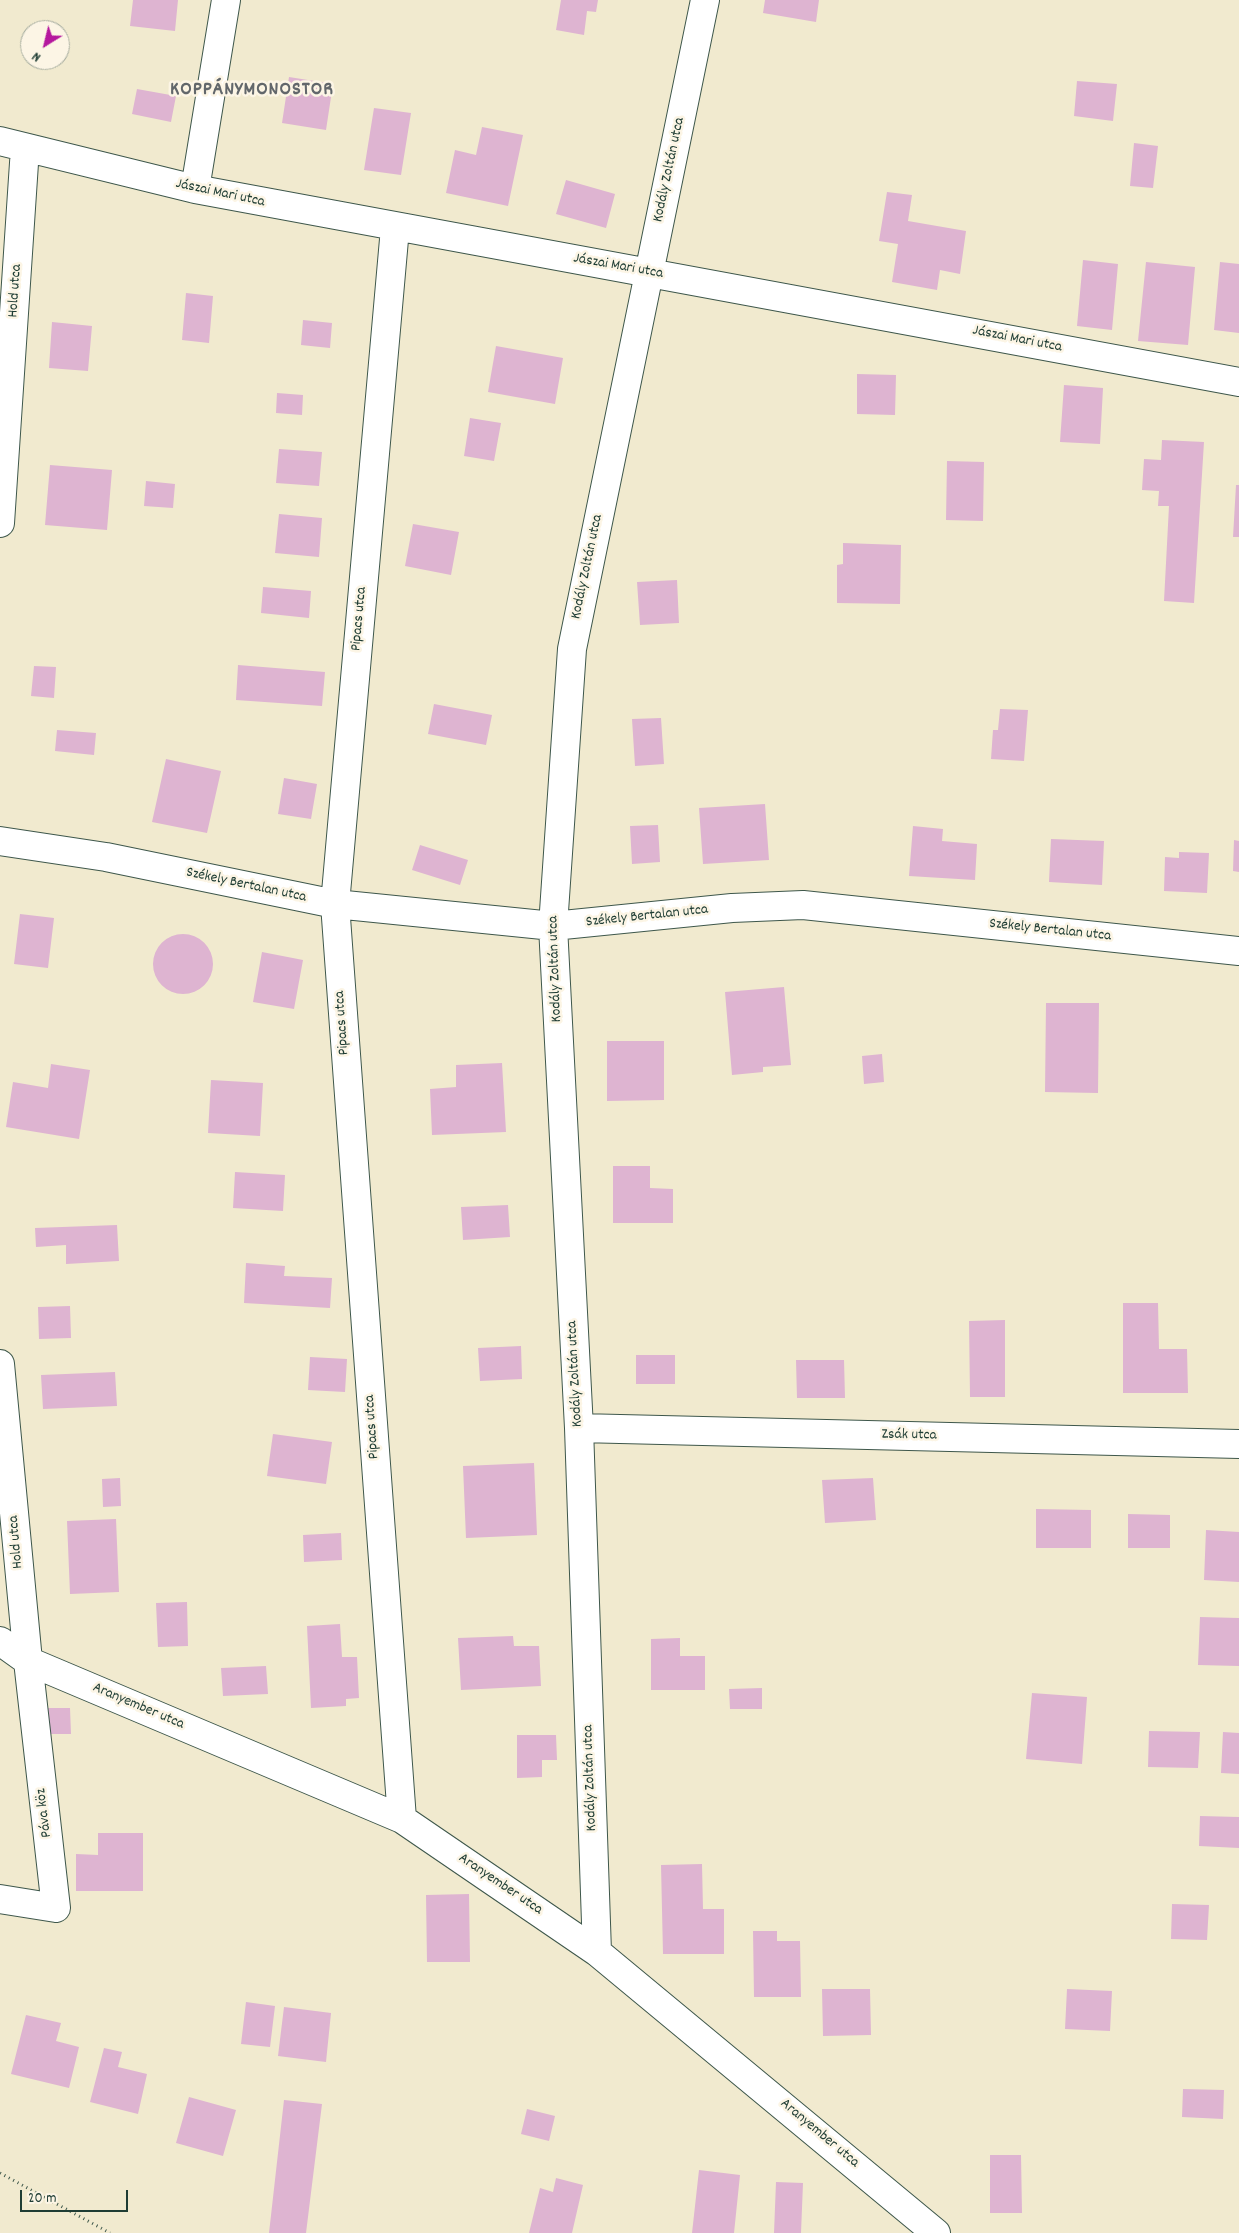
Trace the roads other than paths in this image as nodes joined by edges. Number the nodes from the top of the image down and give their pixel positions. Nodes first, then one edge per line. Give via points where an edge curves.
1 (226, 0) edge
2 (705, 0) edge
3 (13, 145) edge
4 (195, 190) junction
5 (395, 228) junction
6 (649, 272) junction
7 (1239, 382) edge
8 (0, 523) edge
9 (0, 841) edge
10 (335, 904) junction
11 (553, 926) junction
12 (1239, 951) edge
13 (0, 1364) edge
14 (579, 1428) junction
15 (1239, 1444) edge
16 (0, 1641) edge
17 (28, 1661) junction
18 (402, 1819) junction
19 (0, 1899) edge
20 (597, 1952) junction
21 (936, 2233) edge

1 - 4 street
2 - 6 street, Kodály Zoltán utca
3 - 4 street, Jászai Mari utca
3 - 8 street, Hold utca
4 - 5 street, Jászai Mari utca
5 - 6 street, Jászai Mari utca
5 - 10 street, Pipacs utca
6 - 7 street, Jászai Mari utca
6 - 11 street, Kodály Zoltán utca via 572,649
9 - 10 street, Székely Bertalan utca via 106,857
10 - 11 street, Székely Bertalan utca
10 - 18 street, Pipacs utca
11 - 12 street, Székely Bertalan utca via 732,908 803,905
11 - 14 street, Kodály Zoltán utca
13 - 17 street, Hold utca
14 - 15 street, Zsák utca
14 - 20 street, Kodály Zoltán utca
16 - 17 street, Aranyember utca
17 - 18 street, Aranyember utca
17 - 19 street, Páva köz via 56,1908
18 - 20 street, Aranyember utca
20 - 21 street, Aranyember utca

